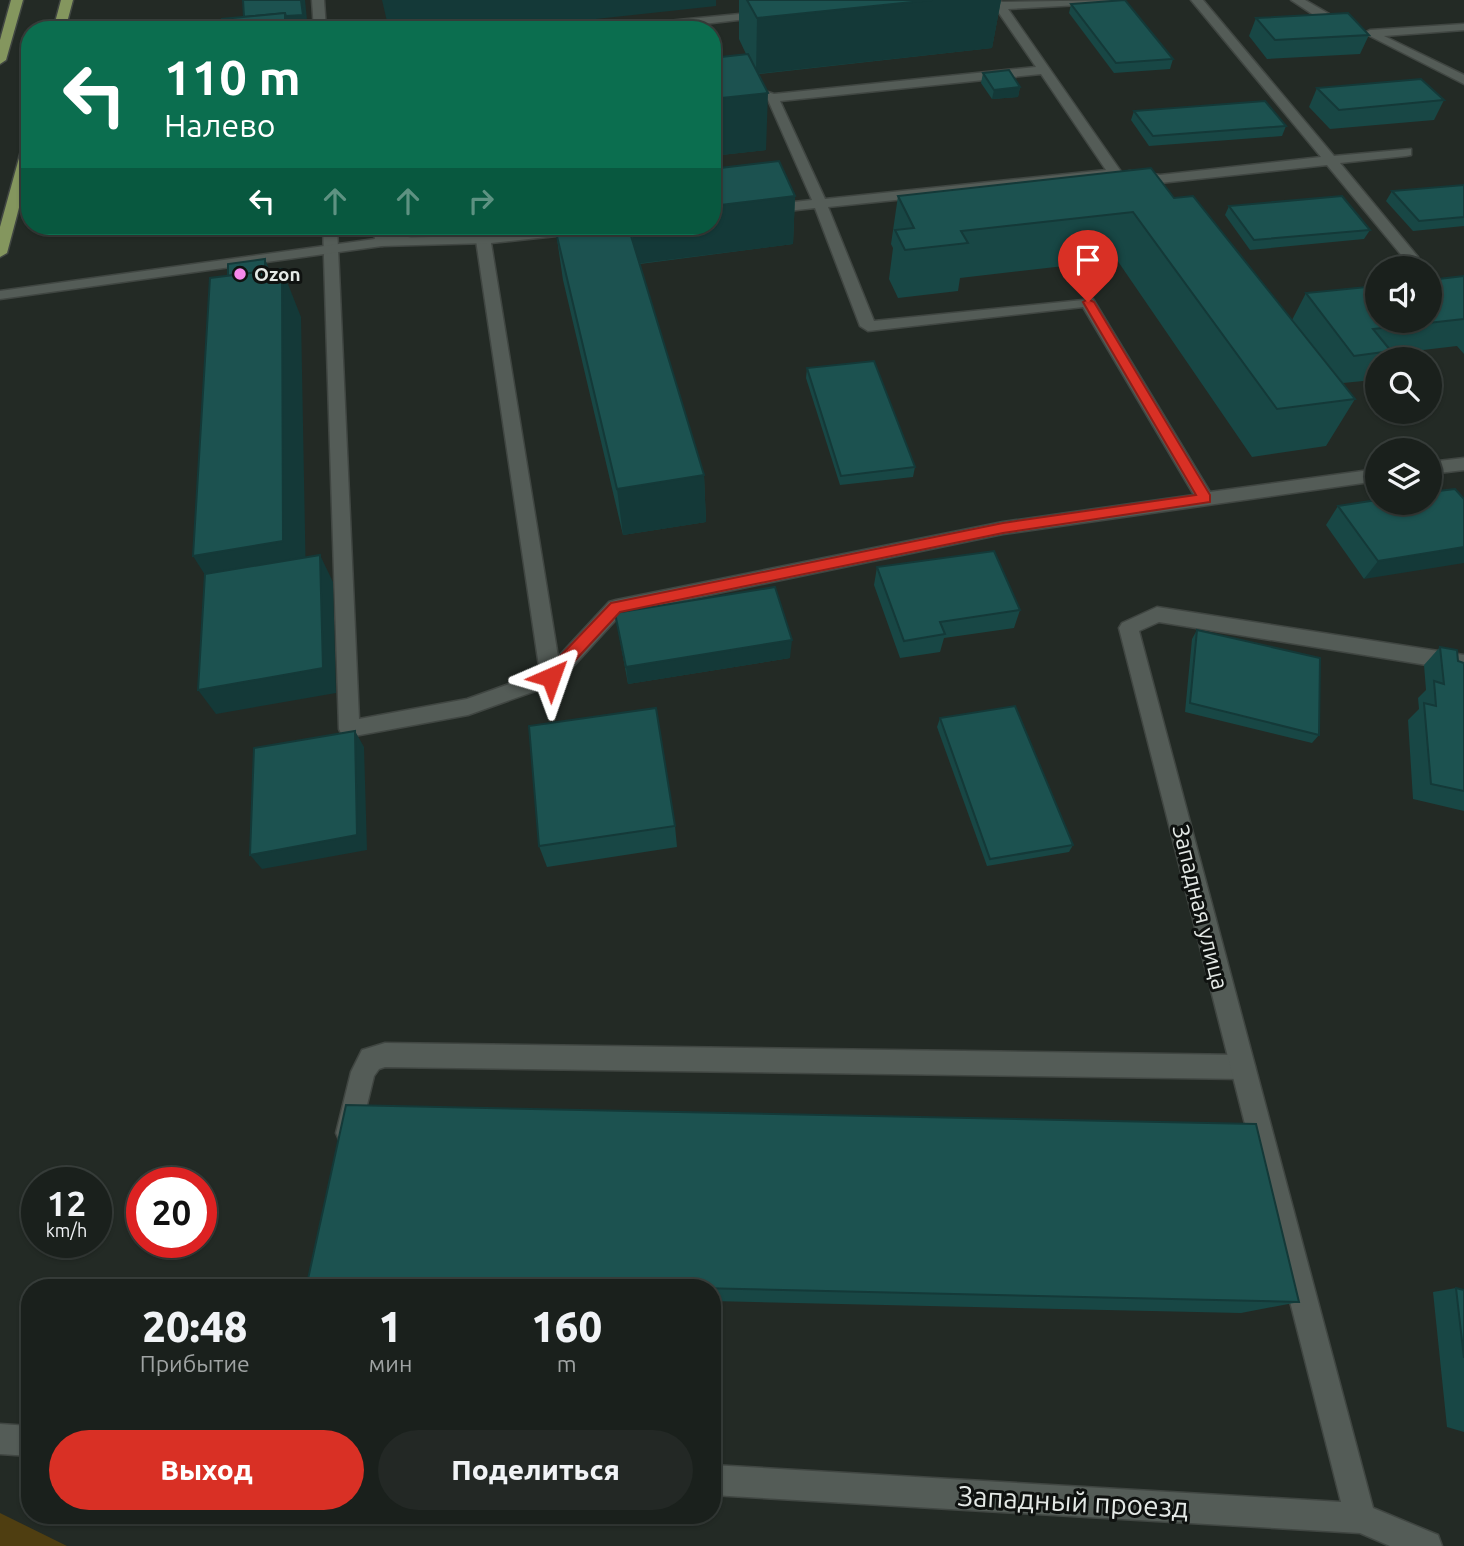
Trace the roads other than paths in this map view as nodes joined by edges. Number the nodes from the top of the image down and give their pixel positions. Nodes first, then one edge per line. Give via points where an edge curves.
1 (17, 0) edge
2 (67, 0) edge
3 (318, 0) edge
4 (752, 0) edge
5 (1116, 0) edge
6 (1197, 0) edge
7 (1297, 0) edge
8 (998, 3) edge
9 (773, 13) edge
10 (760, 15) junction
11 (61, 21) edge
12 (319, 21) edge
13 (721, 21) edge
14 (1464, 27) edge
15 (1370, 33) junction
16 (0, 60) edge
17 (1046, 69) junction
18 (1464, 80) edge
19 (721, 81) edge
20 (773, 98) junction
21 (1406, 152) dead end
22 (1330, 160) junction
23 (1115, 173) junction
24 (21, 174) edge
25 (820, 203) junction
26 (721, 214) edge
27 (331, 235) edge
28 (382, 235) edge
29 (407, 235) edge
30 (529, 235) edge
31 (483, 240) junction
32 (382, 242) junction
33 (332, 249) junction
34 (0, 253) edge
35 (1410, 256) edge
36 (0, 295) edge
37 (1464, 464) edge
38 (1442, 467) edge
39 (1365, 477) edge
40 (1205, 498) junction
41 (1464, 663) edge
42 (551, 677) junction
43 (1243, 1067) junction
44 (345, 1153) edge
45 (0, 1439) edge
46 (21, 1440) edge
47 (721, 1481) edge
48 (1360, 1517) junction
49 (1427, 1546) edge

1 - 16 main road
2 - 11 main road
3 - 12 street
4 - 10 street
5 - 8 street
6 - 22 street
7 - 15 street via 1333,23
8 - 17 street
9 - 10 street
10 - 13 street
14 - 15 street
15 - 18 street
17 - 20 street
17 - 23 street
19 - 20 street
20 - 25 street via 799,171
21 - 22 street
22 - 23 street via 1160,178
22 - 35 street
23 - 25 street
24 - 34 main road
25 - 26 street
25 - 40 street via 868,326 1088,302
27 - 33 street
28 - 32 street
29 - 32 street
30 - 31 street
31 - 32 street
31 - 42 street
32 - 33 street
33 - 36 street
33 - 42 street via 349,729 467,707
37 - 38 street
39 - 40 street
40 - 42 street via 1003,528 616,607
41 - 43 street, Западная улица via 1157,614 1129,628
43 - 44 street via 385,1055 370,1059 363,1072
43 - 48 street, Западная улица
45 - 46 street
47 - 48 street, Западный проезд
48 - 49 street, Западный проезд

